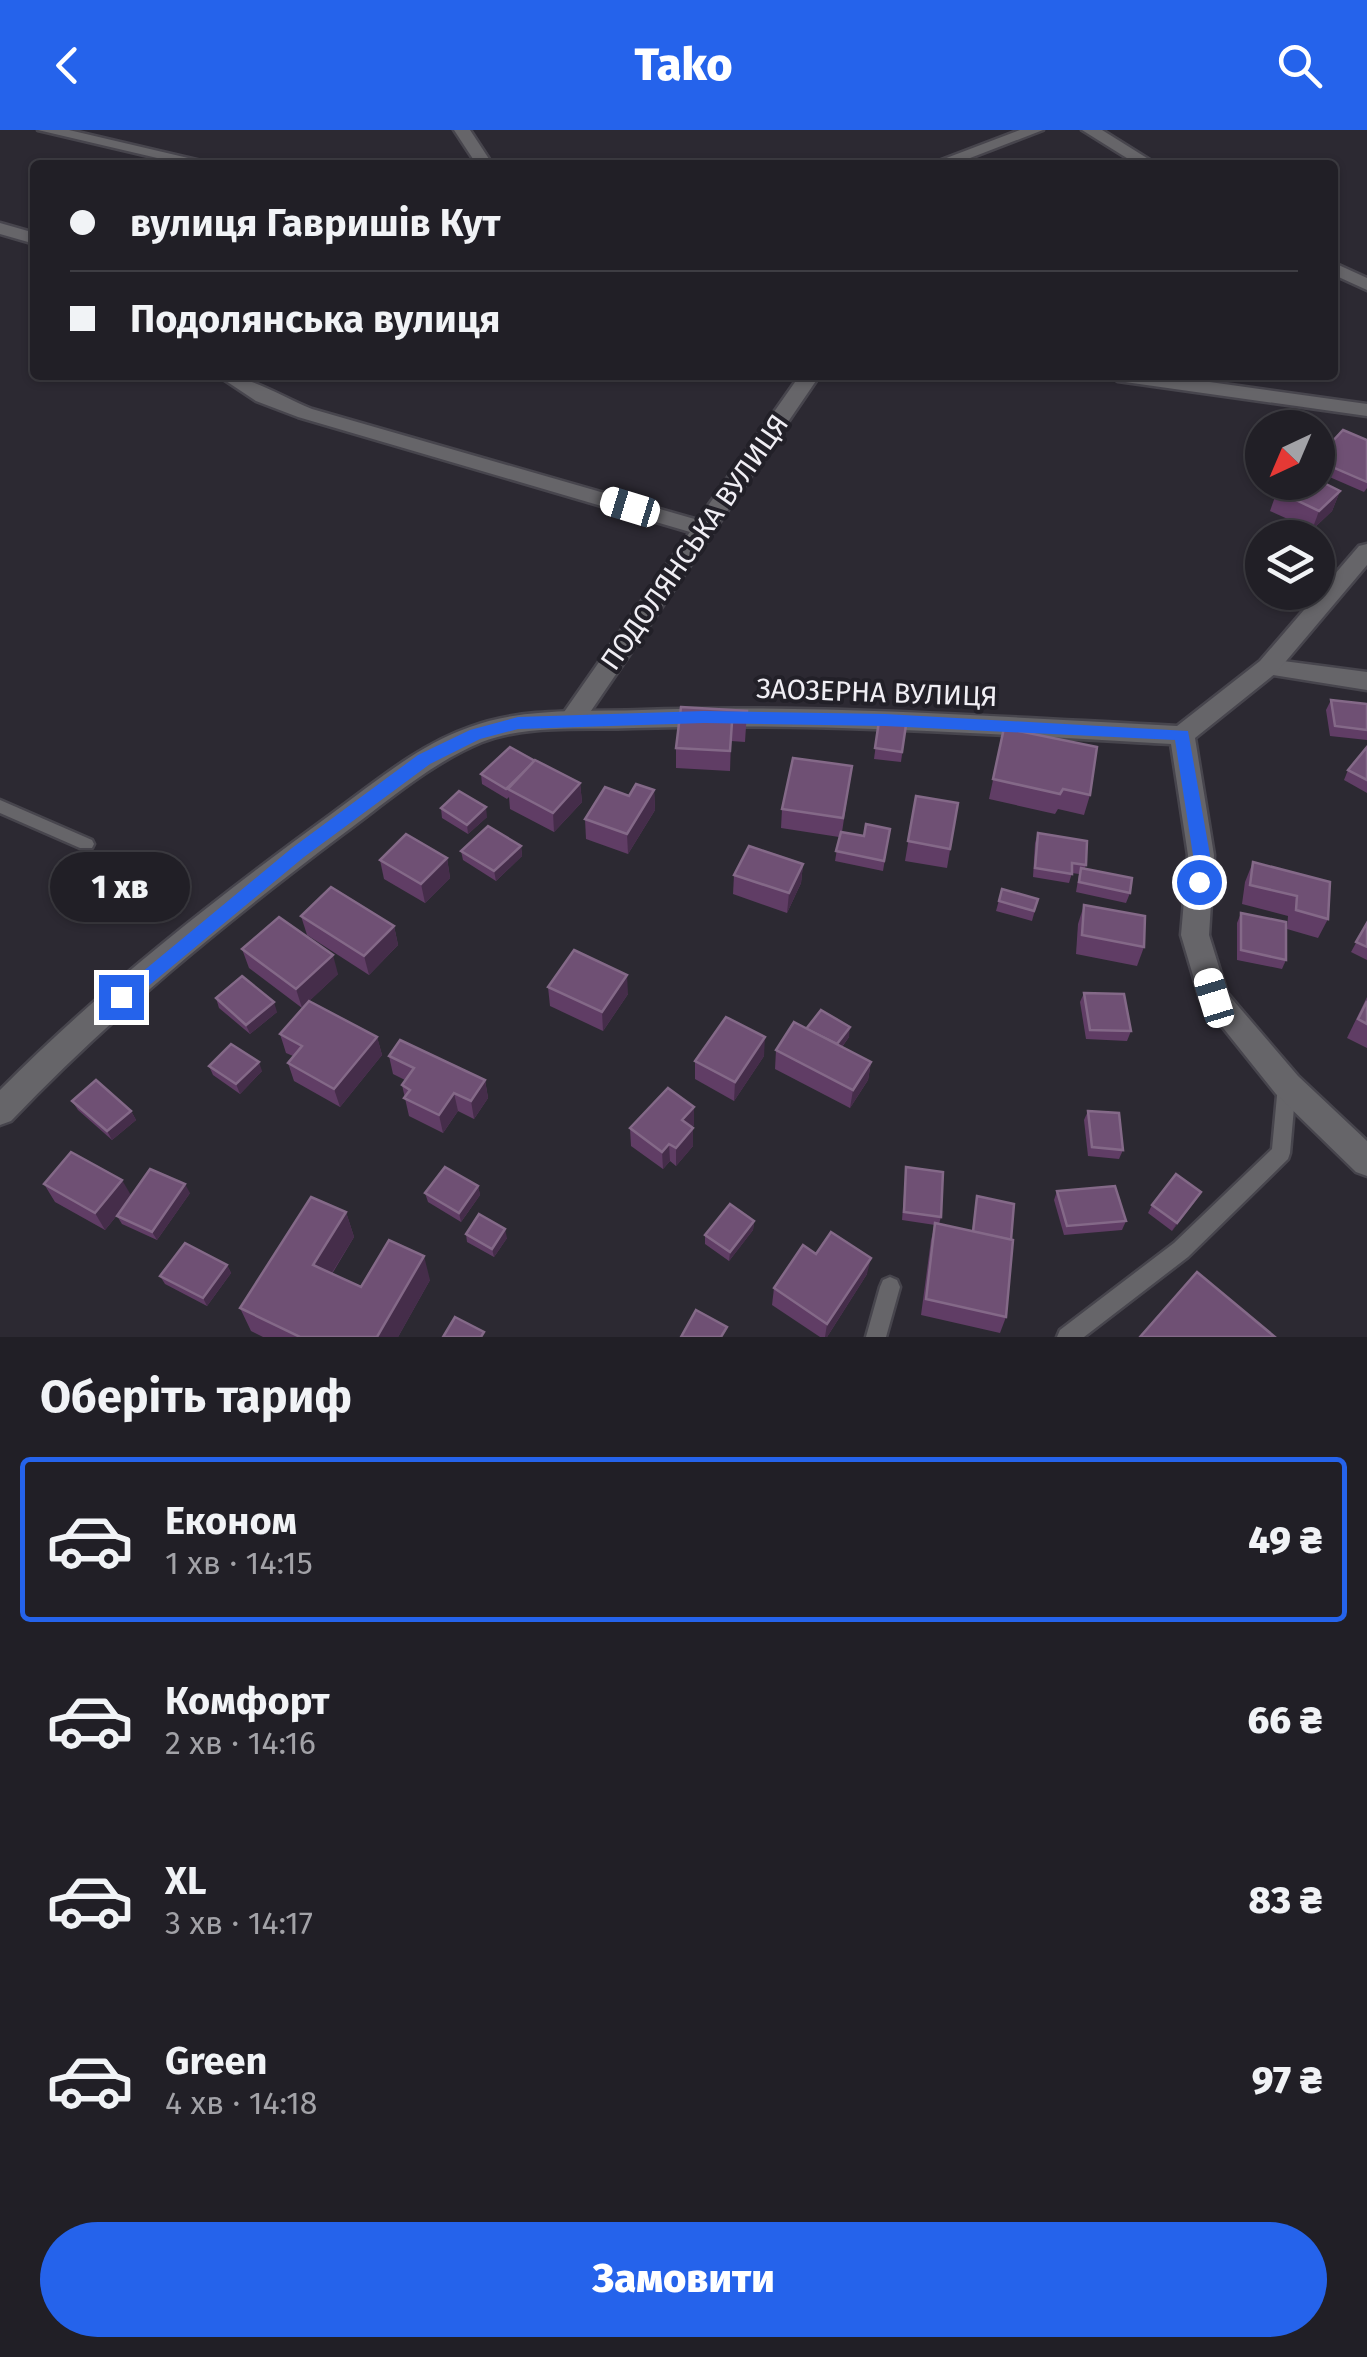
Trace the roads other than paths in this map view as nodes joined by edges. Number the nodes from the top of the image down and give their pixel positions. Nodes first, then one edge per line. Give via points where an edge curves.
1 (46, 130) edge
2 (462, 130) edge
3 (1090, 130) edge
4 (1028, 131) edge
5 (187, 160) edge
6 (481, 160) edge
7 (950, 160) edge
8 (1141, 160) edge
9 (0, 228) edge
10 (30, 237) edge
11 (1338, 270) edge
12 (1367, 285) edge
13 (235, 380) edge
14 (807, 380) edge
15 (1154, 380) edge
16 (1367, 410) edge
17 (704, 529) junction
18 (1367, 551) edge
19 (1268, 667) junction
20 (1367, 681) edge
21 (571, 720) junction
22 (1182, 735) junction
23 (0, 806) edge
24 (86, 844) dead end
25 (1287, 1085) junction
26 (0, 1111) edge
27 (1367, 1162) edge
28 (890, 1287) dead end
29 (876, 1337) edge
30 (1067, 1337) edge

1 - 5 street
2 - 6 street
3 - 8 street
4 - 7 street
9 - 10 street
11 - 12 street
13 - 17 street via 305,412
14 - 17 street, ПОДОЛЯНСЬКА ВУЛИЦЯ
15 - 16 street
17 - 21 street, ПОДОЛЯНСЬКА ВУЛИЦЯ
18 - 19 street
19 - 20 street
19 - 22 street
21 - 22 street, ЗАОЗЕРНА ВУЛИЦЯ via 885,720
21 - 26 street via 476,734 408,770 71,1038
22 - 25 street via 1202,855 1195,935 1214,998
23 - 24 lane
25 - 27 street
25 - 30 lane via 1281,1153 1180,1250
28 - 29 lane

